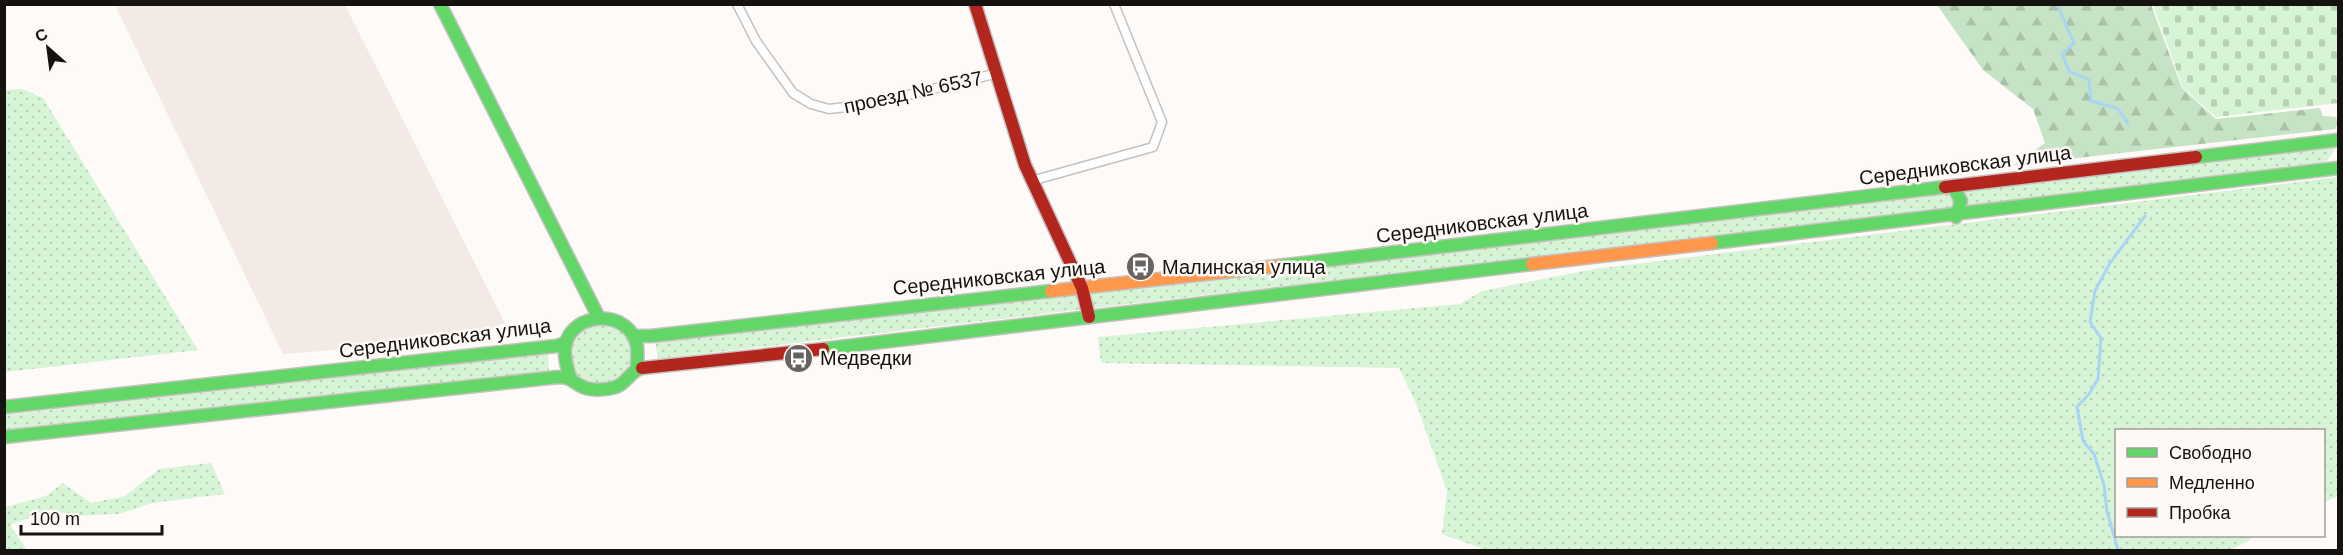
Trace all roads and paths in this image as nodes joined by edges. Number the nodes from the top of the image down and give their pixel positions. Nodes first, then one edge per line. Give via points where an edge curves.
1 (440, 4) edge
2 (737, 4) edge
3 (975, 4) edge
4 (1114, 4) edge
5 (998, 73) junction
6 (2338, 140) edge
7 (2338, 168) edge
8 (1031, 181) junction
9 (1953, 186) junction
10 (1958, 213) junction
11 (1082, 288) junction
12 (598, 316) junction
13 (1089, 316) junction
14 (634, 336) junction
15 (565, 343) junction
16 (636, 369) junction
17 (570, 377) junction
18 (4, 407) edge
19 (4, 437) edge

1 - 12 street
2 - 5 street, проезд № 6537 via 784,83 811,104 829,109 872,104
3 - 5 street
4 - 8 street via 1162,123 1153,147
5 - 8 street
6 - 9 street, Середниковская улица
7 - 10 street
8 - 11 street
9 - 10 street via 1961,197
9 - 11 street, Середниковская улица
10 - 13 street
11 - 13 street
11 - 14 street, Середниковская улица
12 - 14 street via 624,324
12 - 15 street, Середниковская улица via 574,327
13 - 16 street
14 - 16 street via 638,349
15 - 17 street via 563,359
15 - 18 street, Середниковская улица
16 - 17 street via 617,387 599,390 583,387
17 - 19 street

